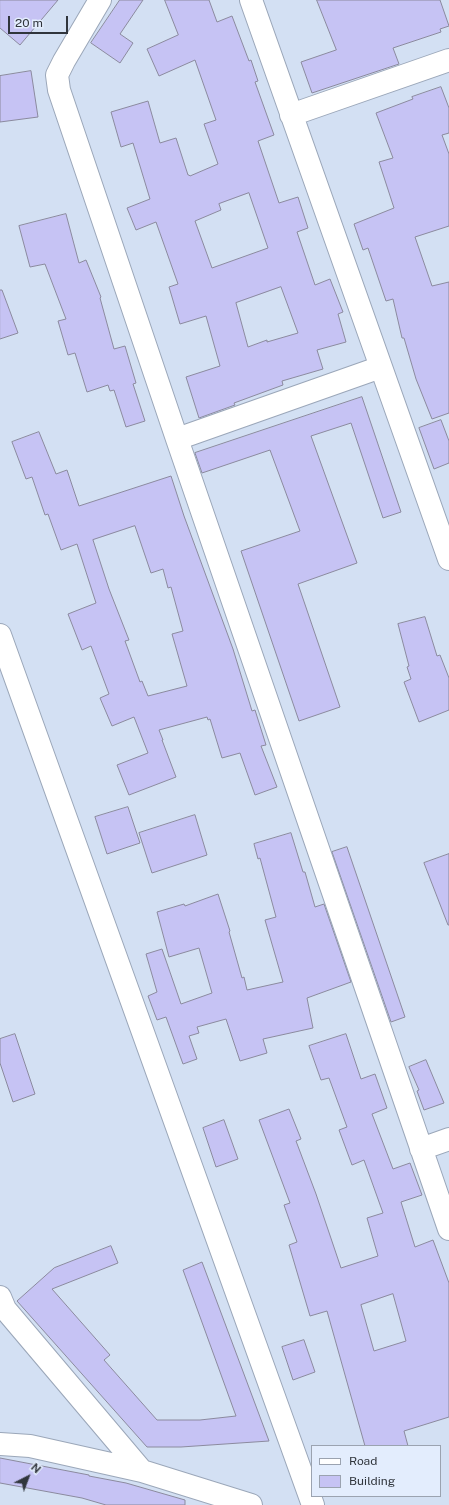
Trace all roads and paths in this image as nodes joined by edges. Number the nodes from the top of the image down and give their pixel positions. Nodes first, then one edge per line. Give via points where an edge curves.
1 (100, 0) edge
2 (250, 0) edge
3 (449, 60) edge
4 (290, 115) junction
5 (380, 367) junction
6 (177, 440) junction
7 (449, 559) edge
8 (0, 635) edge
9 (449, 1139) edge
10 (421, 1149) junction
11 (449, 1230) edge
12 (0, 1297) edge
13 (0, 1444) edge
14 (142, 1471) junction
15 (251, 1505) edge
16 (313, 1505) edge

1 - 6 street via 57,75 59,90
2 - 4 street
3 - 4 street
4 - 5 street
5 - 6 street
5 - 7 street
6 - 10 street
8 - 16 street
9 - 10 street
10 - 11 street
12 - 14 street via 5,1309
13 - 14 street via 30,1446
14 - 15 street

